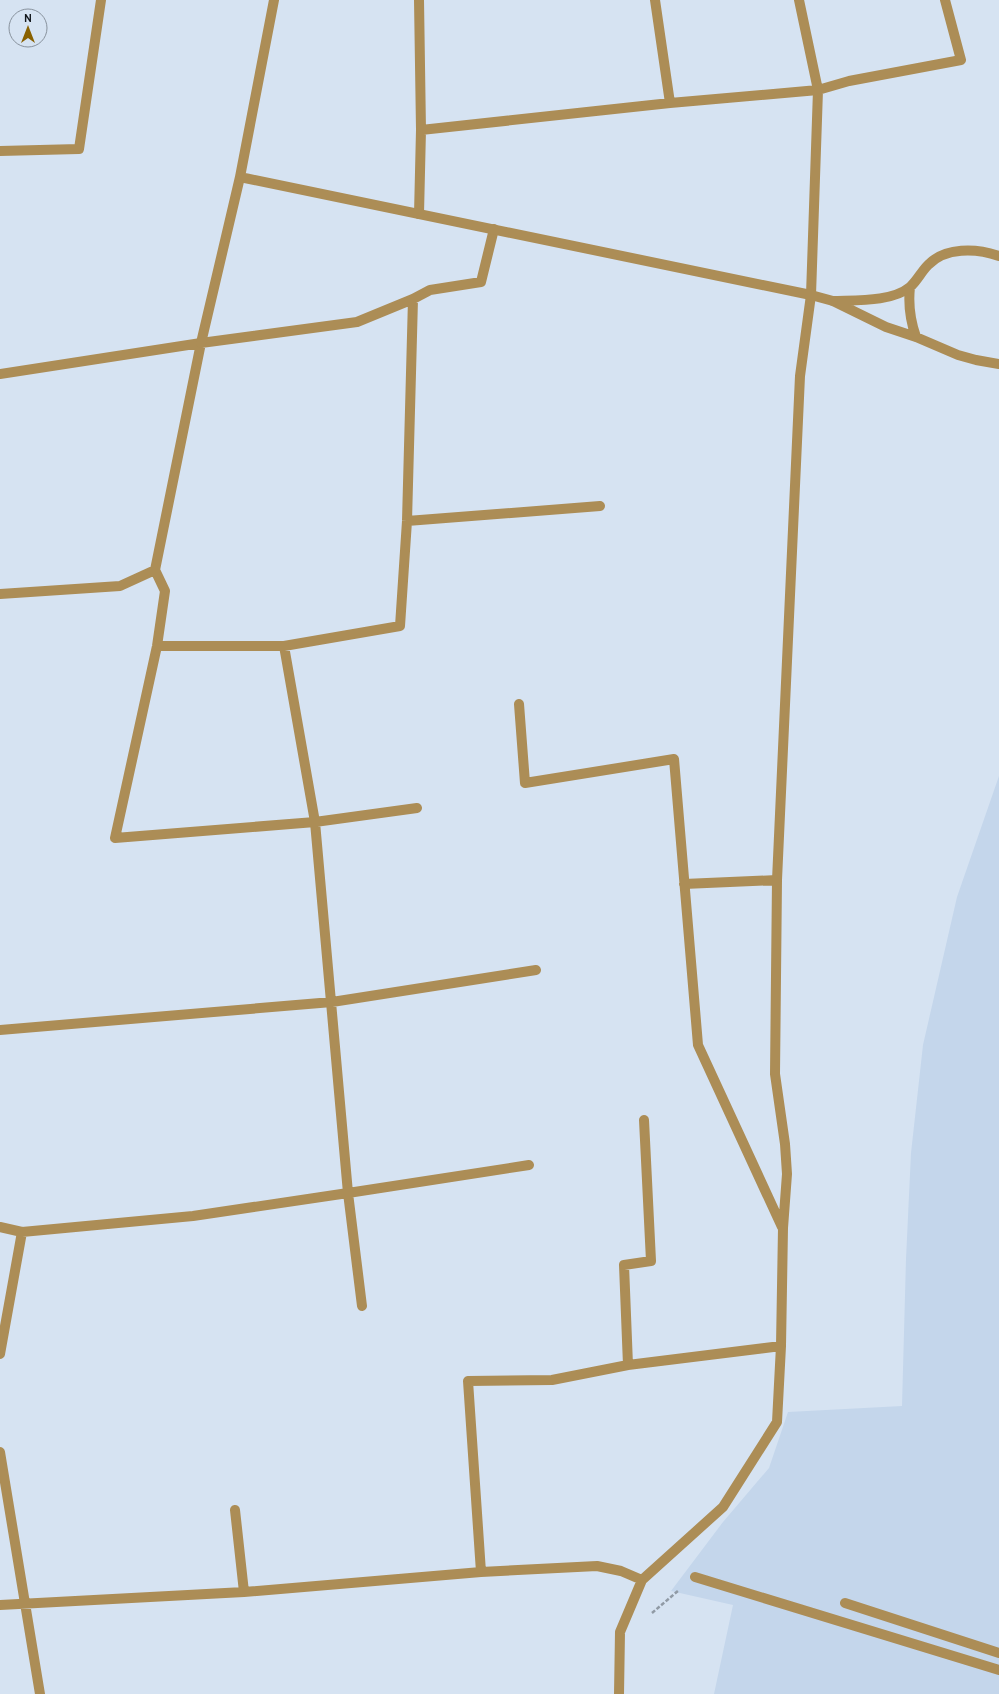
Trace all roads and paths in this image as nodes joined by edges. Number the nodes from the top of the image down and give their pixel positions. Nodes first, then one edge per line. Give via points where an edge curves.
1 (101, 0) edge
2 (274, 0) edge
3 (419, 0) edge
4 (655, 0) edge
5 (799, 0) edge
6 (945, 0) edge
7 (818, 90) junction
8 (670, 103) junction
9 (421, 130) junction
10 (0, 152) edge
11 (240, 177) junction
12 (419, 214) junction
13 (494, 229) junction
14 (999, 256) edge
15 (910, 287) junction
16 (811, 295) junction
17 (413, 299) junction
18 (833, 301) junction
19 (916, 337) junction
20 (201, 343) junction
21 (999, 364) edge
22 (0, 374) edge
23 (600, 506) dead end
24 (407, 521) junction
25 (155, 570) junction
26 (0, 594) edge
27 (157, 646) junction
28 (284, 646) junction
29 (519, 704) dead end
30 (417, 808) dead end
31 (316, 822) junction
32 (777, 880) junction
33 (684, 884) junction
34 (536, 970) dead end
35 (332, 1002) junction
36 (0, 1030) edge
37 (644, 1120) dead end
38 (529, 1165) dead end
39 (348, 1193) junction
40 (0, 1227) edge
41 (783, 1228) junction
42 (22, 1232) junction
43 (362, 1306) dead end
44 (781, 1346) junction
45 (0, 1354) edge
46 (628, 1365) junction
47 (0, 1452) edge
48 (235, 1510) dead end
49 (481, 1572) junction
50 (695, 1577) joint
51 (642, 1580) junction
52 (244, 1592) junction
53 (25, 1602) junction
54 (845, 1603) dead end
55 (0, 1605) edge
56 (648, 1616) dead end
57 (999, 1653) edge
58 (999, 1670) edge
59 (40, 1694) edge
60 (619, 1694) edge

1 - 10 street via 79,149
2 - 11 street
3 - 9 street
4 - 8 street
5 - 7 street
6 - 7 street via 961,60 849,81
7 - 8 street
7 - 16 street
8 - 9 street
9 - 12 street
11 - 12 street
11 - 20 street
12 - 13 street
13 - 16 street
13 - 17 street via 480,282 430,290
14 - 15 street via 976,251 948,252 928,265
15 - 18 street via 879,298
15 - 19 street via 911,322
16 - 18 street
16 - 32 street via 800,376
17 - 20 street via 356,322
17 - 24 street
18 - 19 street via 886,327
19 - 21 street via 958,355
20 - 22 street
20 - 25 street
23 - 24 street
24 - 28 street via 400,626
25 - 26 street via 120,586
25 - 27 street via 166,591
27 - 28 street
27 - 31 street via 115,838
28 - 31 street
29 - 33 street via 525,783 674,759
30 - 31 street
31 - 35 street
32 - 33 street
32 - 41 street via 775,1074 787,1174
33 - 41 street via 698,1045
34 - 35 street
35 - 36 street
35 - 39 street
37 - 46 street via 651,1261 624,1265
38 - 39 street
39 - 42 street via 193,1216
39 - 43 street
40 - 42 street
41 - 44 street
42 - 45 street
44 - 46 street
44 - 51 street via 777,1422 723,1507
46 - 49 street via 552,1380 468,1381
47 - 53 street
48 - 52 street
49 - 51 street via 597,1566 621,1571
49 - 52 street
50 - 56 path
50 - 58 street
51 - 60 street via 620,1632
52 - 53 street
53 - 55 street
53 - 59 street
54 - 57 street

